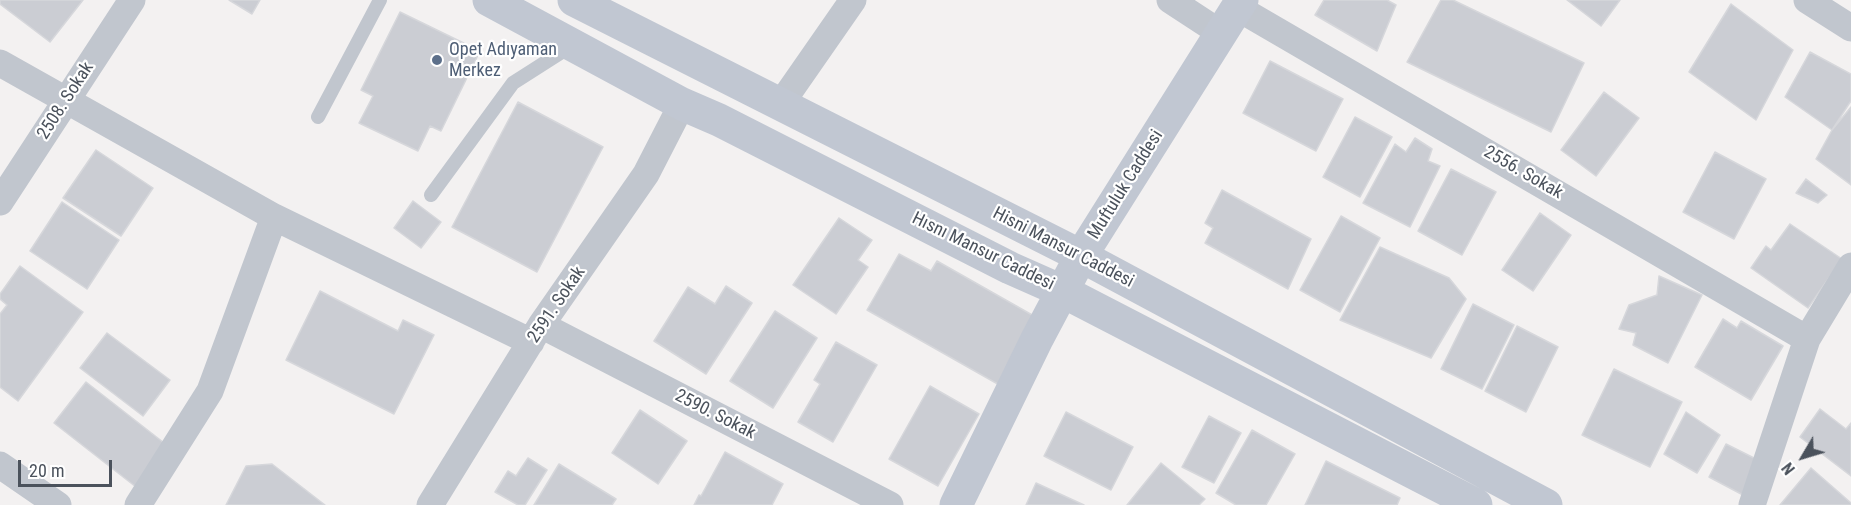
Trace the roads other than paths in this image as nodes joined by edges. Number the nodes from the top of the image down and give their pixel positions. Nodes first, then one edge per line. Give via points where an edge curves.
1 (132, 0) edge
2 (380, 0) edge
3 (489, 0) edge
4 (574, 0) edge
5 (853, 0) edge
6 (1170, 0) edge
7 (1807, 0) edge
8 (1234, 14) edge
9 (1851, 28) edge
10 (572, 45) junction
11 (0, 63) edge
12 (66, 101) junction
13 (682, 104) junction
14 (780, 105) junction
15 (318, 117) dead end
16 (431, 195) dead end
17 (0, 202) edge
18 (274, 217) junction
19 (1081, 256) junction
20 (1851, 266) edge
21 (1062, 291) junction
22 (536, 334) junction
23 (1807, 339) junction
24 (0, 465) edge
25 (436, 503) edge
26 (58, 505) edge
27 (138, 505) edge
28 (890, 505) edge
29 (956, 505) edge
30 (1476, 505) edge
31 (1546, 505) edge
32 (1752, 505) edge

1 - 12 street, 2508. Sokak
2 - 15 lane
3 - 10 main road, Hısnı Mansur Caddesi
4 - 14 main road, Hisni Mansur Caddesi
5 - 14 street
6 - 8 street, 2556. Sokak
7 - 9 street
8 - 19 main road, Muftuluk Caddesi
8 - 23 street, 2556. Sokak
10 - 13 main road, Hısnı Mansur Caddesi
10 - 16 lane via 513,83
11 - 12 street, 2590. Sokak
12 - 17 street, 2508. Sokak
12 - 18 street, 2590. Sokak
13 - 21 main road, Hısnı Mansur Caddesi
13 - 22 street, 2591. Sokak via 646,174
14 - 19 main road, Hisni Mansur Caddesi
18 - 22 street, 2590. Sokak
18 - 27 street via 210,391
19 - 21 main road, Muftuluk Caddesi
19 - 31 main road, Hisni Mansur Caddesi
20 - 23 street
21 - 29 main road, Muftuluk Caddesi
21 - 30 main road, Hısnı Mansur Caddesi
22 - 25 street, 2591. Sokak
22 - 28 street, 2590. Sokak
23 - 32 street
24 - 26 street

